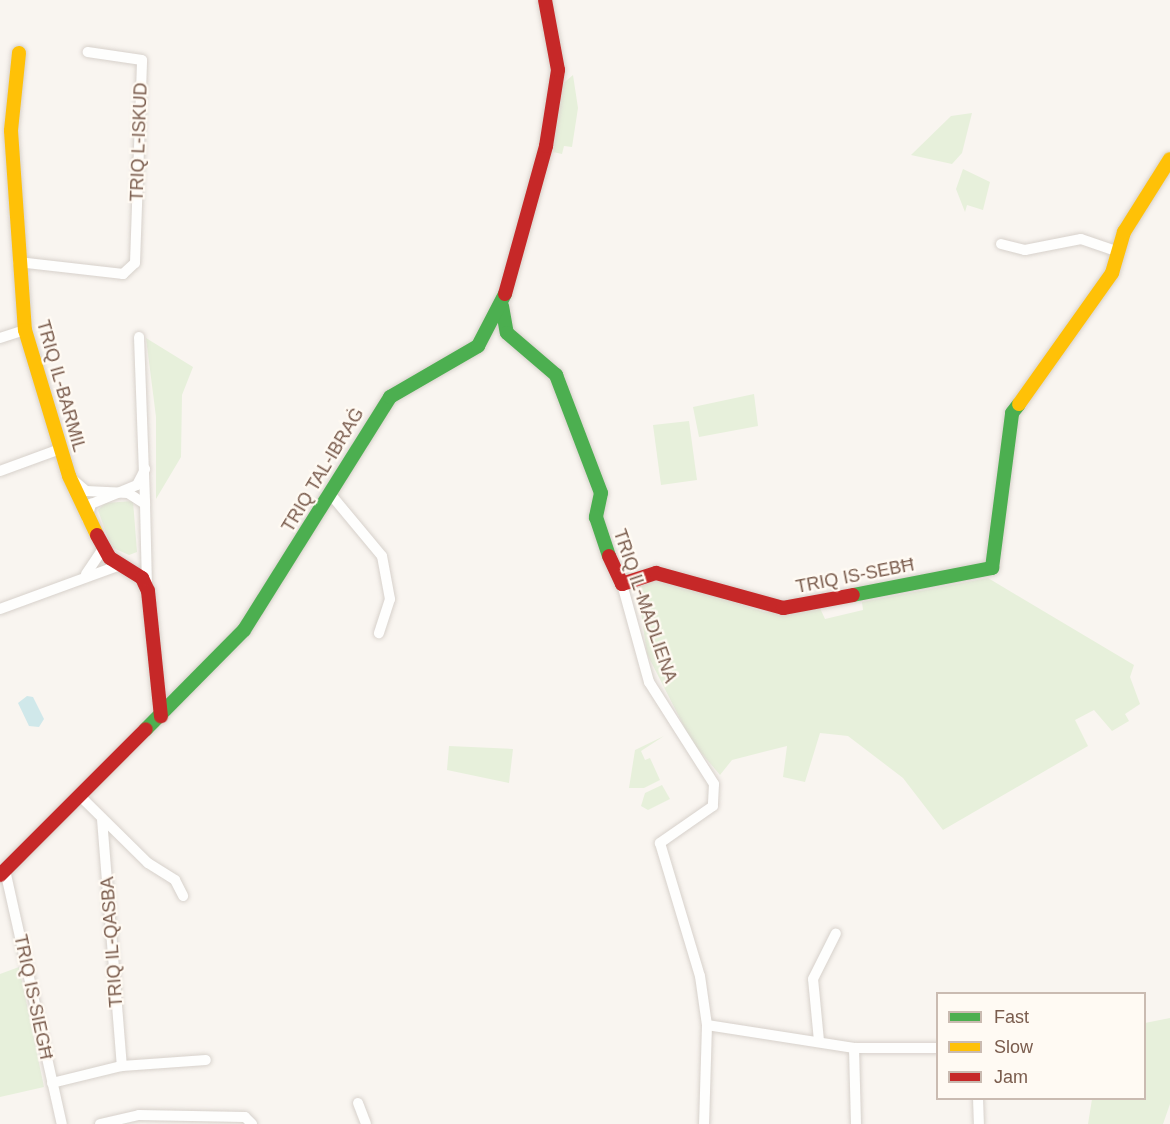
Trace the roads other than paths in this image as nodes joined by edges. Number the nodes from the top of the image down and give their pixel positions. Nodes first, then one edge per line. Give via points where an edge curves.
1 (545, 0) edge
2 (88, 52) dead end
3 (19, 53) dead end
4 (6, 131) edge
5 (1170, 159) edge
6 (1001, 244) dead end
7 (1119, 252) junction
8 (18, 262) junction
9 (502, 306) junction
10 (25, 330) junction
11 (507, 333) junction
12 (139, 337) dead end
13 (0, 338) edge
14 (478, 346) junction
15 (60, 449) junction
16 (147, 466) junction
17 (0, 471) edge
18 (69, 476) junction
19 (115, 493) junction
20 (332, 496) junction
21 (145, 504) junction
22 (87, 519) junction
23 (103, 549) junction
24 (146, 553) junction
25 (125, 566) junction
26 (84, 576) junction
27 (622, 585) junction
28 (148, 591) junction
29 (0, 609) edge
30 (379, 633) dead end
31 (161, 716) junction
32 (81, 797) junction
33 (102, 819) junction
34 (3, 872) edge
35 (183, 896) dead end
36 (836, 933) dead end
37 (707, 1025) junction
38 (819, 1041) junction
39 (854, 1048) junction
40 (936, 1048) edge
41 (206, 1060) dead end
42 (122, 1066) junction
43 (52, 1083) junction
44 (978, 1100) edge
45 (358, 1102) dead end
46 (62, 1124) edge
47 (100, 1124) edge
48 (252, 1124) edge
49 (366, 1124) edge
50 (704, 1124) edge
51 (856, 1124) edge
52 (979, 1124) edge

1 - 9 main road, TRIQ TAL-IBRAĠ via 558,70 543,157
2 - 8 street, TRIQ L-ISKUD via 142,60 135,263 123,274
3 - 4 main road, TRIQ IL-BARMIL
4 - 8 main road, TRIQ IL-BARMIL
5 - 7 main road via 1124,232
6 - 7 street via 1025,250 1081,239
7 - 27 main road, TRIQ IS-SEBĦ via 1073,332 1012,413 992,568 783,608 656,573
8 - 10 main road, TRIQ IL-BARMIL
9 - 11 main road
9 - 14 main road, TRIQ TAL-IBRAĠ
10 - 13 street
10 - 15 main road, TRIQ IL-BARMIL
11 - 14 main road
11 - 27 main road, TRIQ IL-MADLIENA via 556,375 601,493 596,517 601,539
12 - 16 street
14 - 20 main road, TRIQ TAL-IBRAĠ via 390,397 362,435
15 - 17 street
15 - 18 main road, TRIQ IL-BARMIL
16 - 19 street via 137,485
16 - 21 street
18 - 19 street, TRIQ IL-BARMIL via 86,491
18 - 22 main road, TRIQ IL-BARMIL
19 - 21 street via 136,496
19 - 22 street via 91,504
20 - 30 street via 382,556 390,599
20 - 31 main road, TRIQ TAL-IBRAĠ via 244,630
21 - 24 street
22 - 23 main road, TRIQ IL-BARMIL
23 - 25 main road, TRIQ IL-BARMIL
23 - 26 street
24 - 25 street
24 - 28 street
25 - 26 street
25 - 28 main road, TRIQ IL-BARMIL
26 - 29 street
27 - 37 street, TRIQ IL-MADLIENA via 649,681 714,784 713,806 660,843 700,976
28 - 31 main road
31 - 32 main road, TRIQ TAL-IBRAĠ
32 - 33 street
32 - 34 main road, TRIQ TAL-IBRAĠ
33 - 35 street via 148,863 175,880
33 - 42 street, TRIQ IL-QASBA
34 - 43 street, TRIQ IS-SIEGĦ
36 - 38 street via 813,979
37 - 38 street
37 - 50 street, TRIQ IL-MADLIENA
38 - 39 street
39 - 40 street
39 - 51 street
41 - 42 street
42 - 43 street
43 - 46 street, TRIQ IS-SIEGĦ
44 - 52 street
45 - 49 street
47 - 48 street via 139,1115 245,1117

